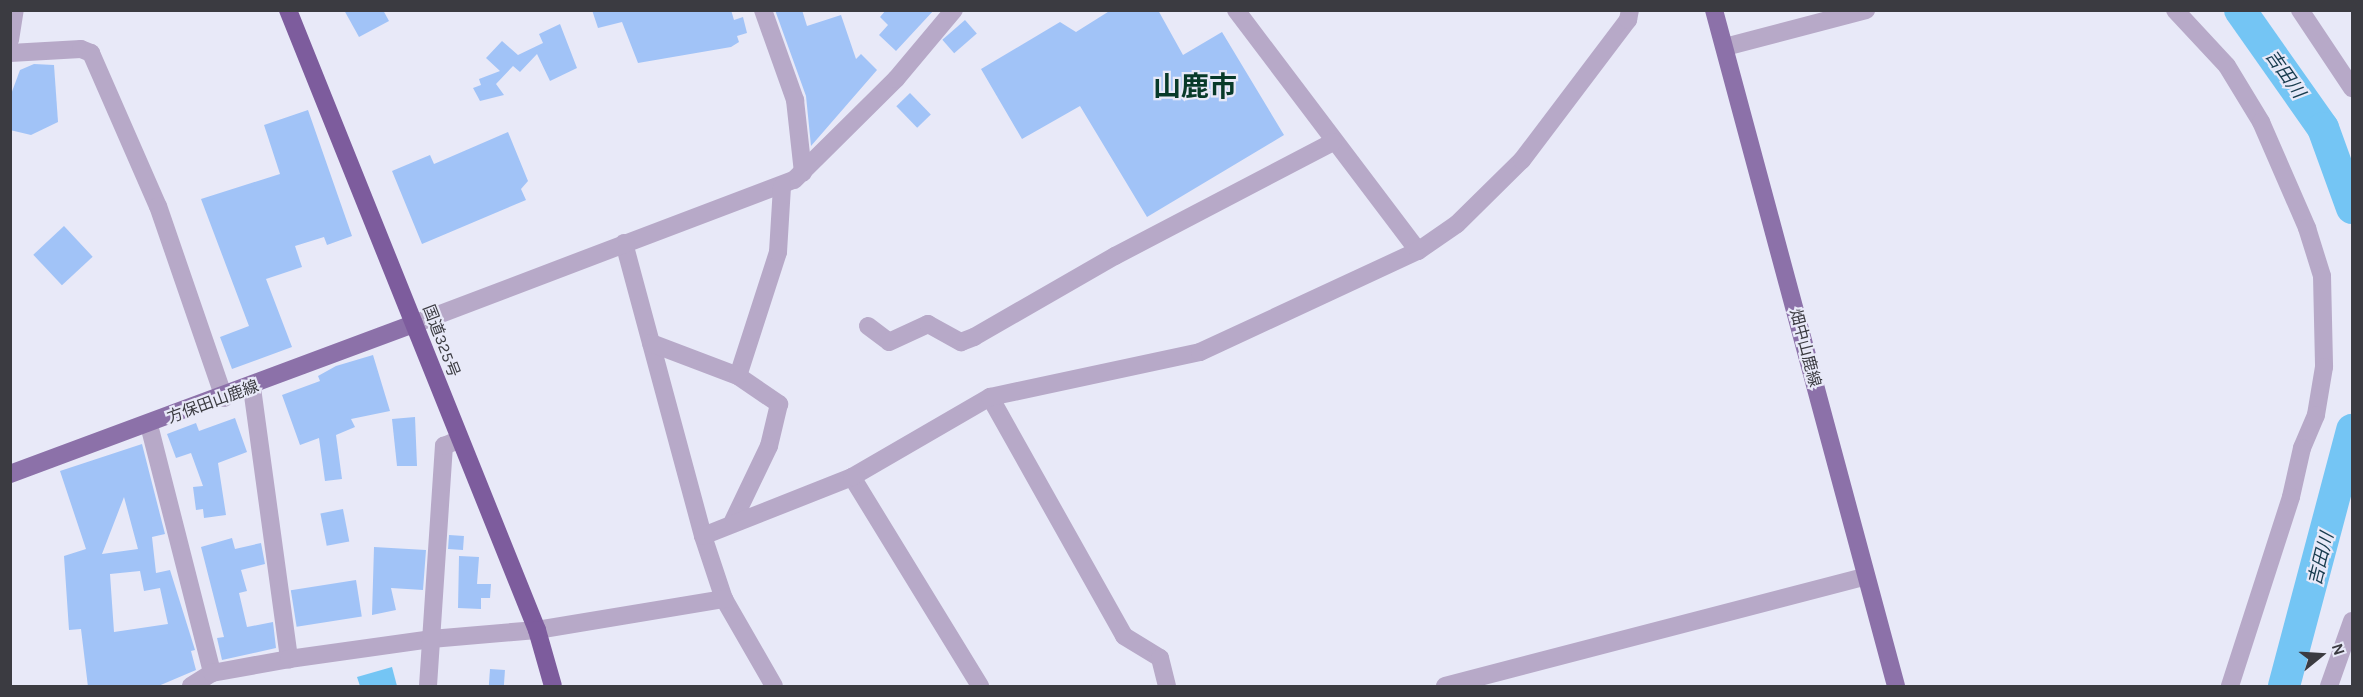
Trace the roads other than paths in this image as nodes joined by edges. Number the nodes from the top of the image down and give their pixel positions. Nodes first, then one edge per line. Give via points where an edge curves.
1 (15, 10) edge
2 (288, 10) edge
3 (763, 10) edge
4 (954, 10) edge
5 (1236, 10) edge
6 (1630, 10) edge
7 (1714, 10) edge
8 (1866, 10) edge
9 (2175, 10) edge
10 (2300, 10) edge
11 (10, 40) edge
12 (1725, 47) junction
13 (10, 53) edge
14 (2352, 88) edge
15 (1333, 142) junction
16 (802, 173) junction
17 (782, 186) junction
18 (624, 243) junction
19 (1418, 251) junction
20 (414, 324) junction
21 (868, 327) dead end
22 (651, 343) junction
23 (738, 376) junction
24 (252, 388) junction
25 (990, 397) junction
26 (224, 398) junction
27 (149, 425) junction
28 (458, 440) junction
29 (10, 474) edge
30 (852, 477) junction
31 (733, 521) junction
32 (703, 536) junction
33 (1866, 576) junction
34 (724, 598) junction
35 (2352, 621) edge
36 (537, 630) junction
37 (431, 639) junction
38 (289, 659) junction
39 (212, 673) junction
40 (191, 687) edge
41 (428, 687) edge
42 (553, 687) edge
43 (774, 687) edge
44 (980, 687) edge
45 (1167, 687) edge
46 (1445, 687) edge
47 (1896, 687) edge
48 (2229, 687) edge
49 (2329, 687) edge

1 - 11 street
2 - 20 highway, 国道325号
3 - 16 street via 795,100
4 - 16 street via 896,79
5 - 15 street
6 - 19 street via 1628,20 1522,160 1457,224
7 - 12 main road, 畑中山鹿線
8 - 12 street
9 - 48 street via 2227,66 2261,122 2307,228 2322,276 2324,367 2316,415 2302,448 2291,497
10 - 14 street
12 - 33 main road, 畑中山鹿線
13 - 26 street via 81,49 91,53 158,206
15 - 19 street
15 - 21 street via 1115,256 974,337 961,342 928,324 889,342
16 - 17 street
17 - 18 street
17 - 23 street via 778,252
18 - 20 street
18 - 22 street
19 - 25 street via 1200,352
20 - 24 main road, 方保田山鹿線
20 - 28 highway, 国道325号
22 - 23 street
22 - 32 street
23 - 31 street via 779,404 769,446
24 - 26 main road, 方保田山鹿線
24 - 38 street
25 - 30 street
25 - 45 street via 1124,636 1160,658
26 - 27 main road, 方保田山鹿線
27 - 29 main road, 方保田山鹿線
27 - 39 street
28 - 36 highway, 国道325号
28 - 37 street via 444,446
30 - 31 street
30 - 44 street
31 - 32 street
32 - 34 street
33 - 46 street
33 - 47 main road, 畑中山鹿線
34 - 36 street
34 - 43 street
35 - 49 street
36 - 37 street
36 - 42 highway, 国道325号
37 - 38 street
37 - 41 street
38 - 39 street
39 - 40 street

